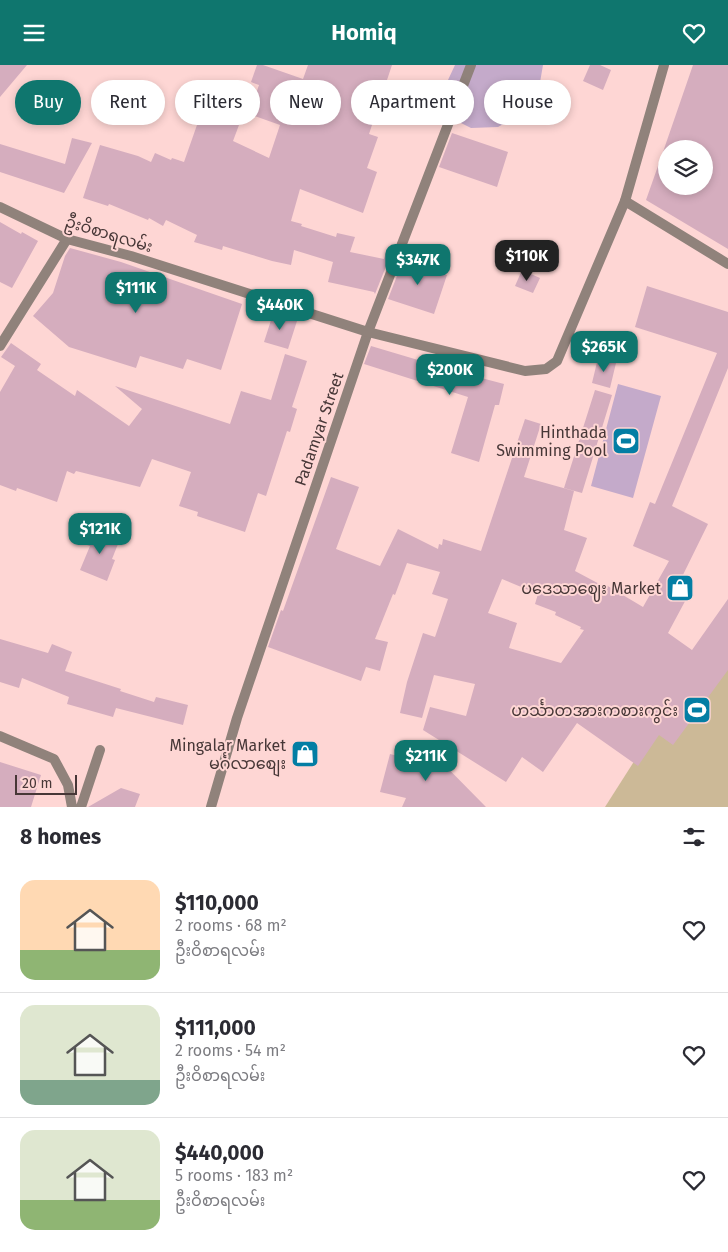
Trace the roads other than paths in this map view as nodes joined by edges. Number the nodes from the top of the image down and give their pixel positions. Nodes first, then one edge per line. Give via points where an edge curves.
1 (471, 65) edge
2 (664, 65) edge
3 (625, 201) junction
4 (0, 207) edge
5 (66, 239) junction
6 (728, 264) edge
7 (368, 331) junction
8 (0, 346) edge
9 (0, 735) edge
10 (100, 751) dead end
11 (72, 807) edge
12 (80, 807) edge
13 (211, 807) edge

1 - 7 street, Padamyar Street
2 - 3 street
3 - 6 street
3 - 7 street, ဦးဝိစာရလမ်း via 557,361 546,369 525,371
4 - 5 street, ဦးဝိစာရလမ်း
5 - 7 street, ဦးဝိစာရလမ်း via 131,256
5 - 8 street
7 - 13 street, Padamyar Street via 240,709
9 - 11 street via 54,759 68,785
10 - 12 street

